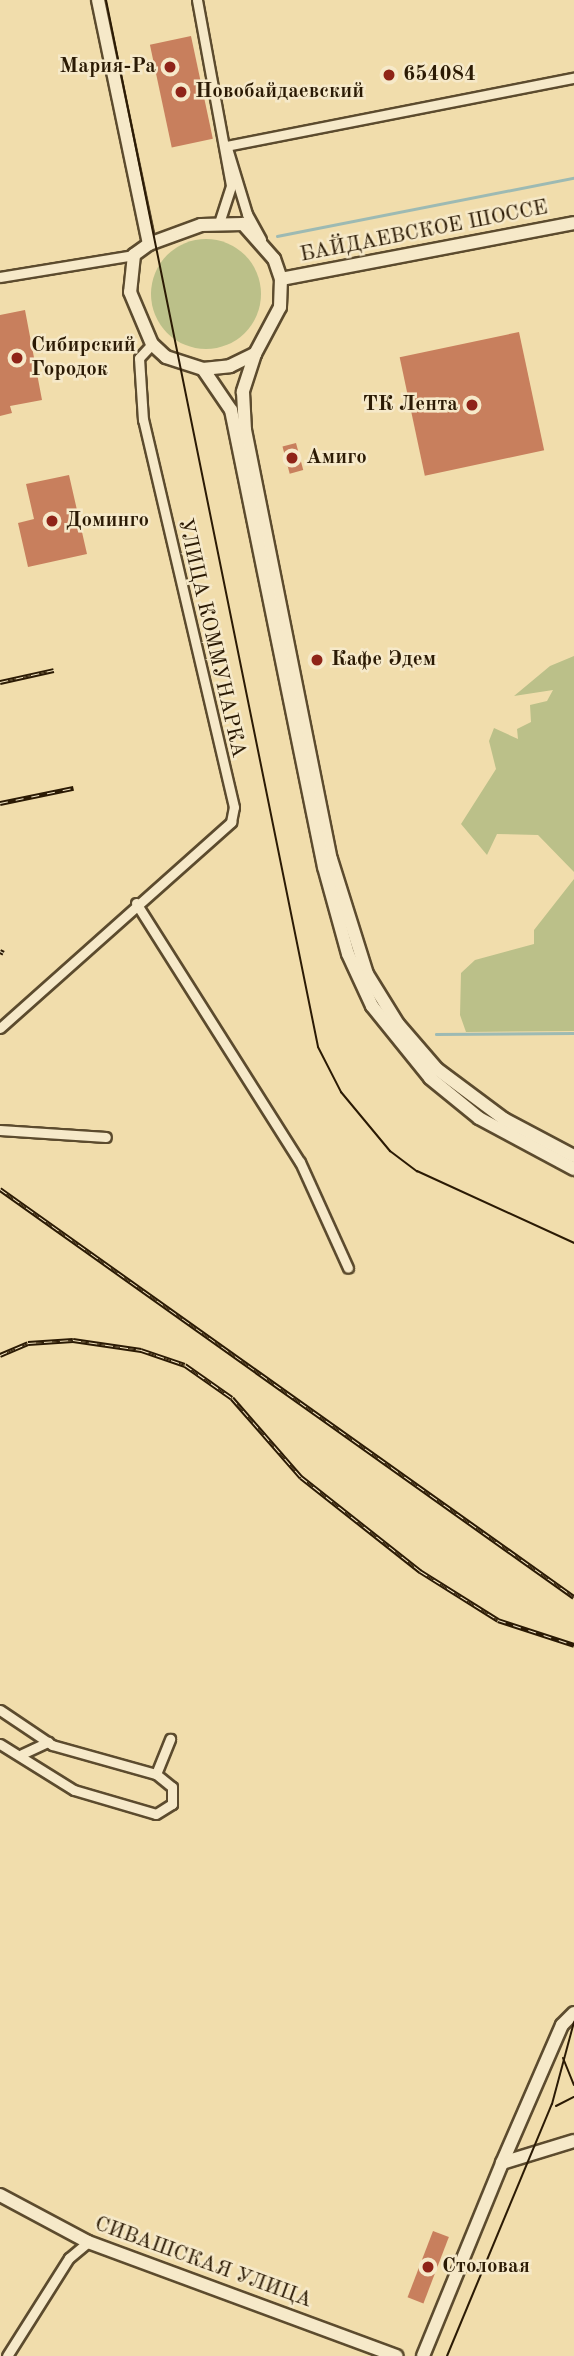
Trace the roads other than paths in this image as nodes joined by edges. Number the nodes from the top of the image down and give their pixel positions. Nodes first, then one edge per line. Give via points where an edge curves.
1 (98, 0) edge
2 (197, 0) edge
3 (574, 78) edge
4 (226, 146) junction
5 (219, 222) junction
6 (574, 223) edge
7 (263, 242) junction
8 (149, 244) junction
9 (134, 255) junction
10 (0, 276) edge
11 (282, 279) junction
12 (152, 344) junction
13 (254, 354) junction
14 (203, 369) junction
15 (136, 903) junction
16 (0, 1028) edge
17 (0, 1130) edge
18 (106, 1137) dead end
19 (574, 1156) edge
20 (574, 1169) edge
21 (348, 1268) dead end
22 (0, 1710) edge
23 (170, 1739) dead end
24 (48, 1742) junction
25 (0, 1744) edge
26 (22, 1754) junction
27 (156, 1774) junction
28 (574, 2013) edge
29 (571, 2145) edge
30 (502, 2163) junction
31 (0, 2196) edge
32 (88, 2242) junction
33 (7, 2356) edge
34 (397, 2356) edge
35 (423, 2356) edge

1 - 8 main road
2 - 4 street
3 - 4 street
4 - 5 street via 231,186
4 - 7 street via 247,214
5 - 7 main road via 243,224
5 - 8 main road
6 - 11 main road, БАЙДАЕВСКОЕ ШОССЕ
7 - 11 main road
8 - 9 main road
9 - 10 street
9 - 12 main road via 130,292
11 - 13 main road via 281,307
12 - 14 main road via 166,357
12 - 15 street, УЛИЦА КОММУНАРКА via 139,358 143,420 234,807 221,833
13 - 14 main road via 230,366
13 - 19 main road via 243,392 245,430 331,859 367,974 412,1044 444,1076 504,1119
14 - 20 main road via 223,395 236,430 324,867 358,981 404,1052 445,1092 497,1129
15 - 16 street, УЛИЦА КОММУНАРКА
15 - 21 street via 300,1162
17 - 18 street
22 - 24 street
23 - 27 street
24 - 26 street
24 - 27 street
25 - 26 street
26 - 27 street via 74,1790 156,1814 172,1804 172,1787
28 - 30 main road via 562,2025
29 - 30 main road
30 - 35 main road
31 - 32 main road, СИВАШСКАЯ УЛИЦА
32 - 33 street via 69,2258
32 - 34 main road, СИВАШСКАЯ УЛИЦА

